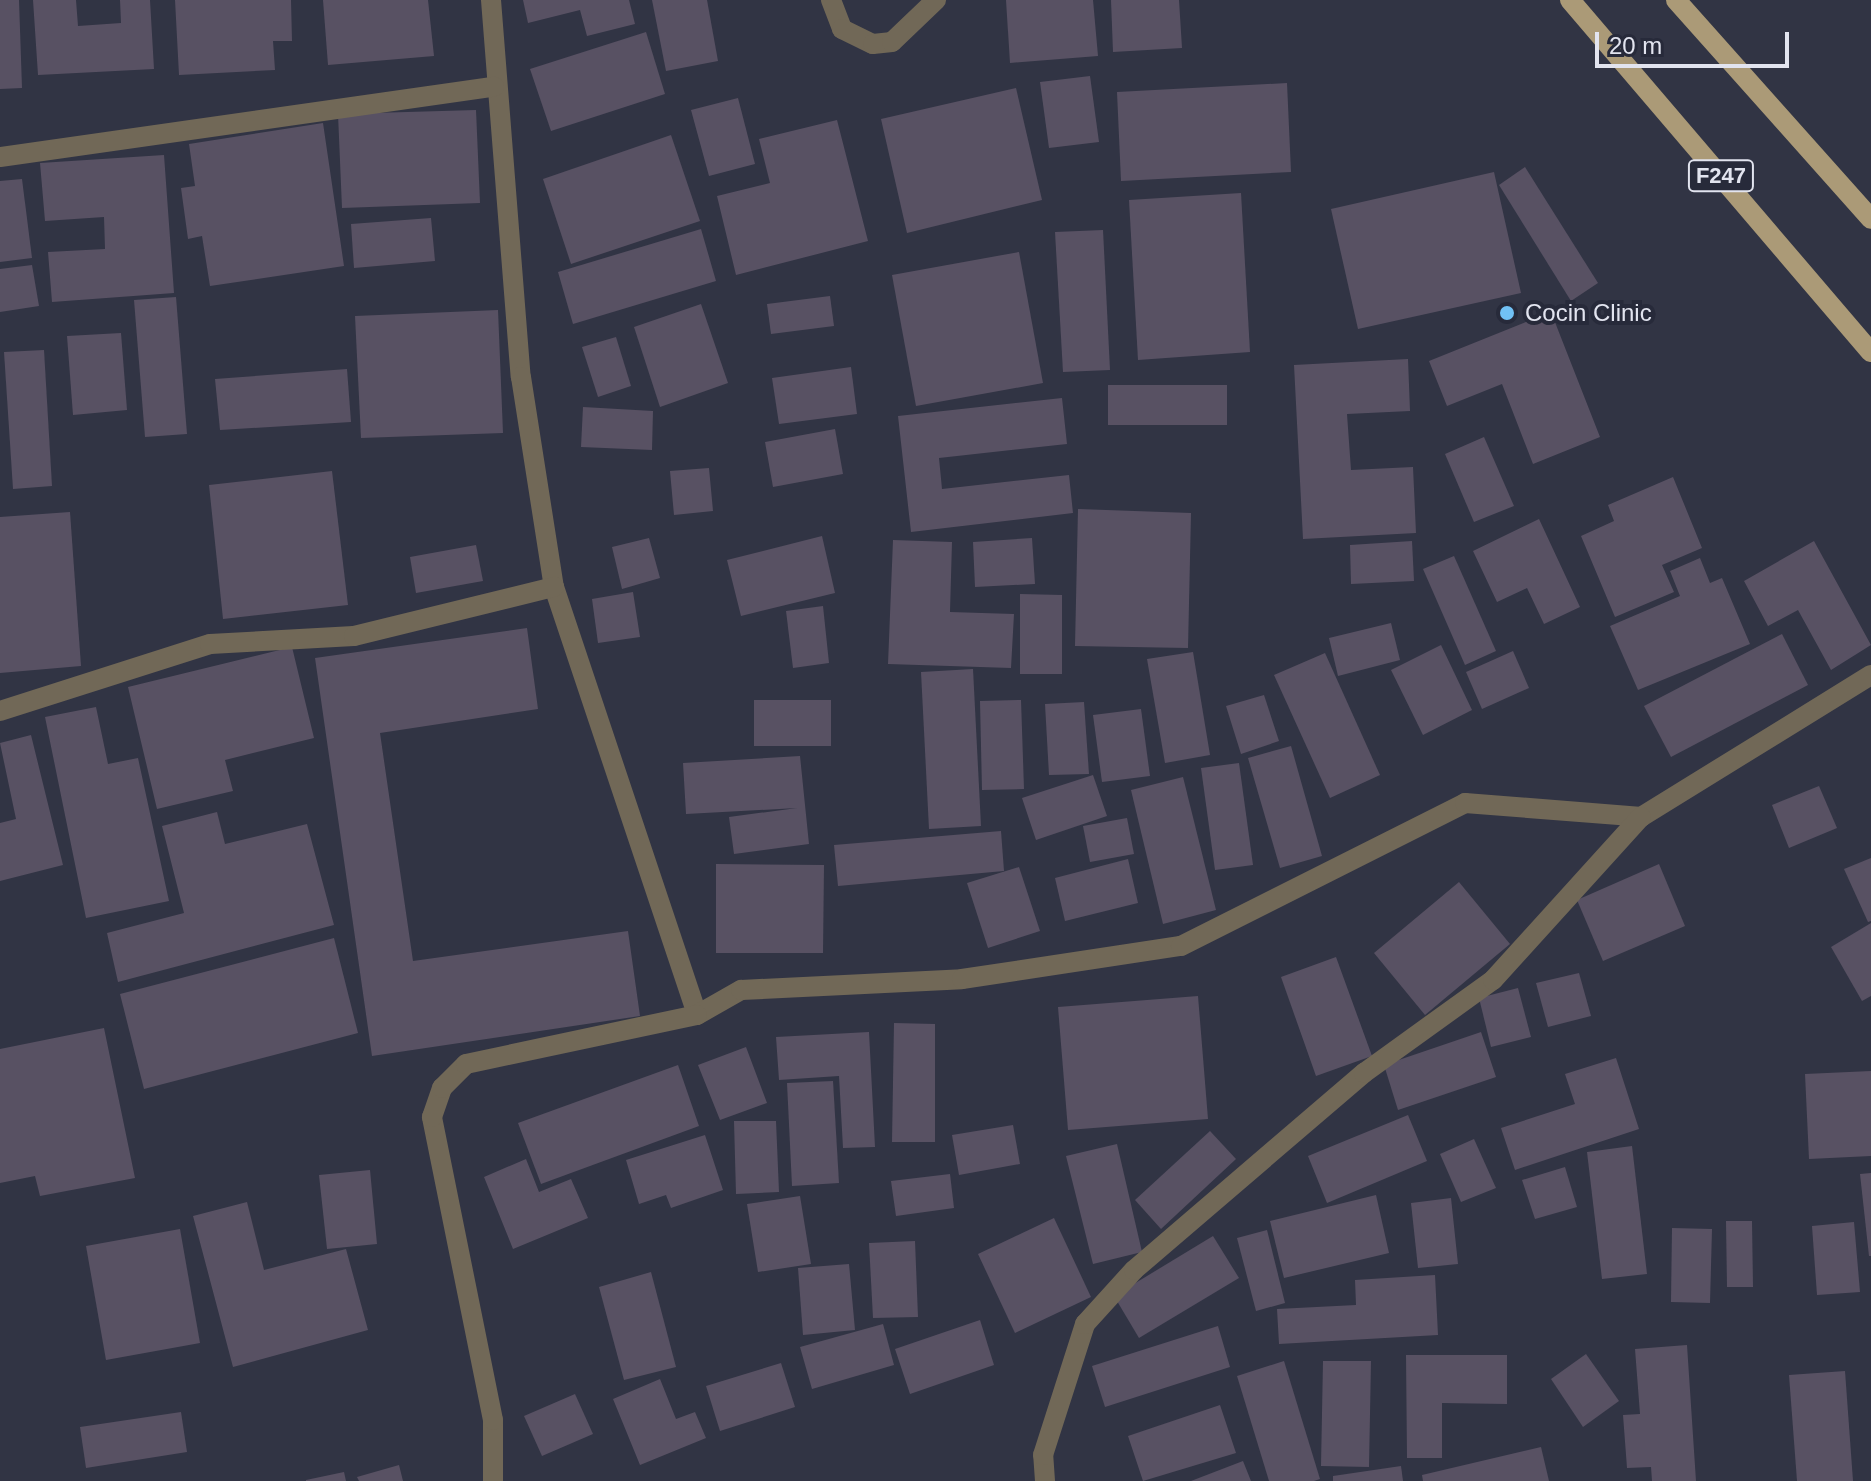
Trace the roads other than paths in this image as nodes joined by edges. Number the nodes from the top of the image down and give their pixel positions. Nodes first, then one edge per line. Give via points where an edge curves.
1 (491, 0) edge
2 (831, 0) edge
3 (936, 0) edge
4 (1570, 0) edge
5 (1676, 0) edge
6 (494, 87) junction
7 (0, 157) edge
8 (1871, 219) edge
9 (1871, 352) edge
10 (554, 587) junction
11 (1871, 675) edge
12 (0, 711) edge
13 (1641, 817) junction
14 (697, 1015) junction
15 (493, 1481) edge
16 (1045, 1481) edge

1 - 6 street
2 - 3 street via 842,29 873,44 892,42
4 - 9 main road, F247
5 - 8 main road
6 - 7 street
6 - 10 street via 521,377
10 - 12 street via 354,636 210,644
10 - 14 street
11 - 13 street
13 - 14 street via 1465,803 1181,946 962,979 741,990
13 - 16 street via 1493,980 1364,1073 1134,1270 1085,1324 1043,1455
14 - 15 street via 466,1064 442,1088 432,1117 493,1420

